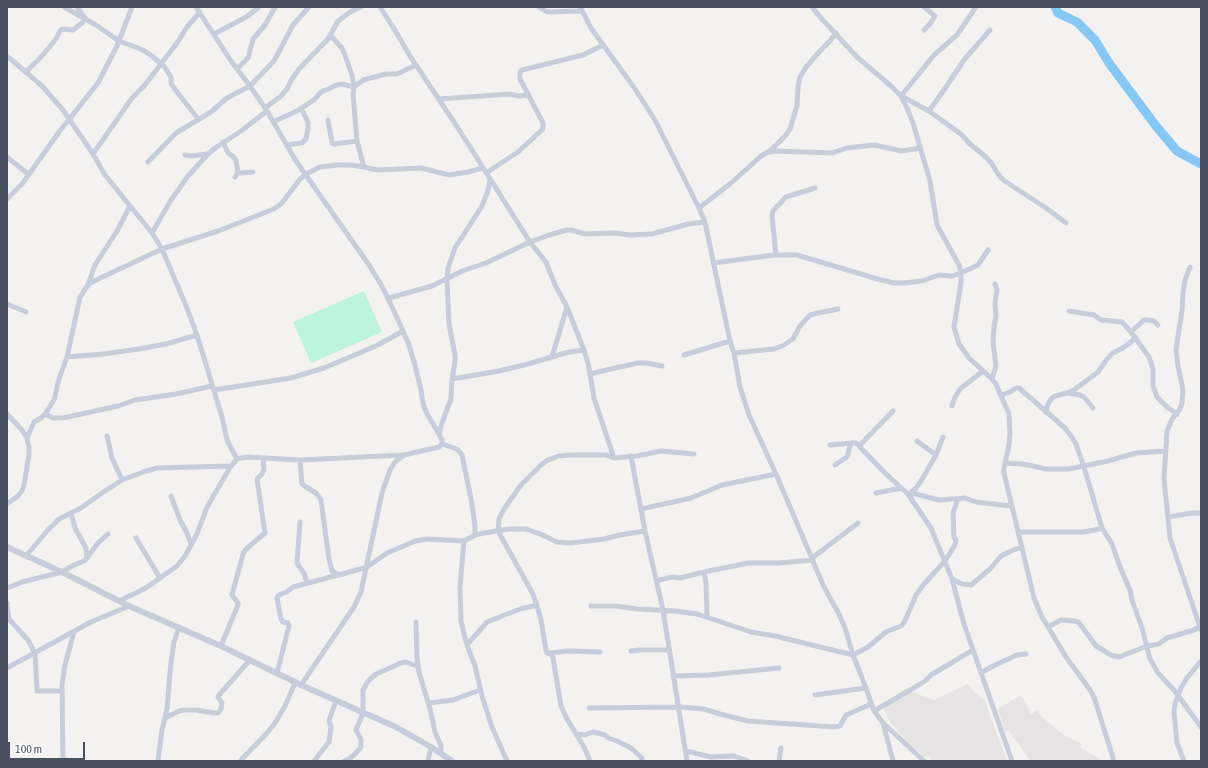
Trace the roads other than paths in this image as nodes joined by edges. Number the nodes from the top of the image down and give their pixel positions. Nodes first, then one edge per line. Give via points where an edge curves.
1 (64, 7) edge
2 (77, 7) edge
3 (132, 7) edge
4 (259, 7) edge
5 (275, 7) edge
6 (361, 7) edge
7 (380, 7) edge
8 (539, 7) edge
9 (812, 7) edge
10 (924, 7) edge
11 (976, 7) edge
12 (306, 8) edge
13 (198, 9) edge
14 (581, 9) edge
15 (85, 18) junction
16 (924, 30) dead end
17 (990, 30) dead end
18 (836, 33) junction
19 (214, 34) junction
20 (330, 35) junction
21 (119, 41) junction
22 (603, 45) junction
23 (7, 56) edge
24 (161, 63) junction
25 (416, 65) junction
26 (236, 69) junction
27 (26, 72) junction
28 (250, 86) junction
29 (354, 86) junction
30 (529, 96) junction
31 (901, 96) junction
32 (439, 99) junction
33 (301, 108) junction
34 (266, 109) junction
35 (929, 111) junction
36 (70, 119) junction
37 (198, 119) junction
38 (328, 120) dead end
39 (273, 122) junction
40 (357, 141) junction
41 (223, 142) junction
42 (286, 145) junction
43 (920, 148) junction
44 (768, 152) junction
45 (93, 154) junction
46 (208, 154) junction
47 (185, 155) dead end
48 (7, 157) edge
49 (148, 162) dead end
50 (364, 167) junction
51 (483, 168) junction
52 (238, 172) junction
53 (253, 172) dead end
54 (486, 173) junction
55 (28, 174) junction
56 (306, 174) junction
57 (235, 177) dead end
58 (490, 180) junction
59 (815, 188) dead end
60 (7, 200) edge
61 (130, 206) junction
62 (699, 208) junction
63 (705, 222) junction
64 (1066, 223) dead end
65 (152, 233) junction
66 (530, 242) junction
67 (162, 249) junction
68 (988, 250) dead end
69 (776, 255) junction
70 (713, 262) junction
71 (1190, 267) dead end
72 (961, 273) junction
73 (447, 280) junction
74 (995, 284) dead end
75 (88, 285) junction
76 (389, 298) junction
77 (7, 304) edge
78 (567, 307) junction
79 (838, 309) dead end
80 (1069, 311) dead end
81 (26, 312) dead end
82 (1158, 325) dead end
83 (403, 331) junction
84 (1131, 332) junction
85 (197, 335) junction
86 (1136, 338) junction
87 (730, 341) junction
88 (584, 350) junction
89 (734, 353) junction
90 (684, 355) dead end
91 (67, 357) junction
92 (552, 357) junction
93 (662, 366) dead end
94 (983, 371) junction
95 (590, 374) junction
96 (452, 379) junction
97 (992, 379) junction
98 (213, 388) junction
99 (1067, 393) junction
100 (1001, 395) junction
101 (952, 406) dead end
102 (1093, 408) dead end
103 (892, 411) dead end
104 (1046, 412) junction
105 (7, 414) edge
106 (45, 414) junction
107 (1177, 414) junction
108 (439, 434) junction
109 (107, 436) dead end
110 (944, 437) dead end
111 (27, 438) junction
112 (917, 441) dead end
113 (851, 443) junction
114 (442, 444) junction
115 (830, 445) dead end
116 (860, 446) junction
117 (1165, 451) junction
118 (694, 454) dead end
119 (404, 455) junction
120 (936, 455) junction
121 (631, 456) junction
122 (263, 458) junction
123 (614, 458) junction
124 (237, 459) junction
125 (300, 460) junction
126 (1005, 463) junction
127 (835, 465) dead end
128 (231, 466) junction
129 (1084, 467) junction
130 (776, 474) junction
131 (122, 480) junction
132 (902, 488) junction
133 (876, 494) dead end
134 (908, 494) junction
135 (172, 496) dead end
136 (958, 499) junction
137 (7, 504) edge
138 (1011, 506) junction
139 (641, 509) junction
140 (71, 513) junction
141 (1201, 513) edge
142 (1168, 517) junction
143 (300, 522) dead end
144 (858, 523) dead end
145 (1102, 528) junction
146 (498, 531) junction
147 (645, 531) junction
148 (1018, 532) junction
149 (108, 534) dead end
150 (475, 535) junction
151 (136, 538) dead end
152 (464, 541) junction
153 (191, 544) junction
154 (7, 547) edge
155 (1022, 547) junction
156 (26, 556) junction
157 (87, 558) junction
158 (812, 559) junction
159 (945, 561) junction
160 (367, 567) junction
161 (62, 572) junction
162 (704, 572) junction
163 (339, 575) junction
164 (160, 578) junction
165 (952, 579) junction
166 (656, 581) junction
167 (306, 583) junction
168 (7, 588) edge
169 (119, 601) junction
170 (7, 603) edge
171 (536, 605) junction
172 (129, 606) junction
173 (590, 606) dead end
174 (663, 610) junction
175 (707, 617) junction
176 (416, 622) dead end
177 (1048, 627) junction
178 (179, 628) junction
179 (1200, 628) edge
180 (74, 632) junction
181 (467, 645) junction
182 (221, 646) junction
183 (1147, 646) junction
184 (669, 650) junction
185 (973, 650) junction
186 (631, 651) dead end
187 (600, 652) dead end
188 (35, 653) junction
189 (548, 653) junction
190 (1026, 654) dead end
191 (853, 655) junction
192 (250, 660) junction
193 (1201, 661) edge
194 (418, 666) junction
195 (7, 668) edge
196 (779, 668) dead end
197 (276, 673) junction
198 (980, 673) junction
199 (673, 676) junction
200 (298, 684) junction
201 (866, 688) junction
202 (480, 690) junction
203 (62, 691) junction
204 (815, 695) dead end
205 (1178, 696) junction
206 (336, 701) junction
207 (428, 703) junction
208 (871, 703) junction
209 (679, 707) junction
210 (589, 708) dead end
211 (874, 710) junction
212 (364, 713) junction
213 (165, 718) junction
214 (883, 723) junction
215 (1201, 727) edge
216 (577, 734) junction
217 (431, 747) junction
218 (781, 748) dead end
219 (686, 751) junction
220 (441, 753) junction
221 (63, 761) edge
222 (158, 761) edge
223 (240, 761) edge
224 (314, 761) edge
225 (344, 761) edge
226 (428, 761) edge
227 (452, 761) edge
228 (507, 761) edge
229 (590, 761) edge
230 (642, 761) edge
231 (687, 761) edge
232 (748, 761) edge
233 (778, 761) edge
234 (893, 761) edge
235 (924, 761) edge
236 (1012, 761) edge
237 (1114, 761) edge
238 (1184, 761) edge

1 - 15 street
2 - 15 street
3 - 21 street
4 - 19 street via 248,16
5 - 26 street via 253,39 248,58
6 - 20 street via 342,17 334,25
7 - 25 street
8 - 14 street via 547,12
9 - 18 street
10 - 16 street via 935,16
11 - 31 street via 957,35 934,55
12 - 28 street via 274,61
13 - 19 street
13 - 24 street
14 - 22 street
15 - 21 street
15 - 27 street via 73,30 60,31 56,39
17 - 35 street via 964,60
18 - 31 street via 857,57
18 - 44 street via 800,77 797,106 790,129
19 - 26 street
20 - 29 street via 342,48
20 - 34 street via 299,69 281,96
21 - 24 street via 148,53
21 - 36 street via 98,83
22 - 30 street via 583,55 522,70 520,79
22 - 62 street via 655,120
23 - 27 street
24 - 37 street via 170,77 171,84
24 - 45 street via 132,98
25 - 29 street via 397,74 363,80
25 - 32 street
26 - 28 street
27 - 36 street via 42,86
28 - 34 street
28 - 37 street via 227,98
29 - 33 street via 337,85 321,92
29 - 40 street
30 - 32 street via 504,94
30 - 54 street via 543,123 543,128 518,152
31 - 35 street
31 - 43 street via 913,123
32 - 51 street
33 - 39 street
33 - 42 street via 308,122 307,136 302,143
34 - 39 street
34 - 41 street via 241,131
35 - 64 street via 962,135 992,164 1004,180
36 - 45 street
36 - 55 street
37 - 49 street via 176,133
38 - 40 street via 332,143
39 - 42 street
40 - 50 street
41 - 46 street
41 - 52 street via 228,153 236,160
42 - 56 street
43 - 44 street via 902,151 874,145 832,153
43 - 72 street via 930,181 937,225
44 - 62 street
45 - 61 street via 105,175
46 - 47 street
46 - 65 street via 170,200
48 - 55 street
50 - 51 street via 377,170 421,168 449,175
50 - 56 street via 326,166
51 - 54 street
52 - 53 street
52 - 57 street
54 - 58 street
55 - 60 street
56 - 67 street via 282,203 274,208 218,231
56 - 76 street
58 - 66 street
58 - 73 street via 482,206 455,248
59 - 69 street via 786,196 773,211
61 - 65 street
61 - 75 street via 95,265
62 - 63 street
63 - 66 street via 652,234 585,234 567,230
63 - 70 street
65 - 67 street
66 - 73 street
66 - 78 street via 546,262
67 - 75 street
67 - 85 street
68 - 72 street via 978,265
69 - 70 street
69 - 72 street via 803,256 894,283 922,281 938,275 952,276
70 - 87 street
71 - 107 street via 1185,280 1176,349 1183,395
72 - 94 street via 955,332 962,350
73 - 76 street
73 - 96 street via 450,331 455,355
74 - 97 street via 997,290 993,342 996,366
75 - 91 street via 80,297
76 - 83 street
77 - 81 street
78 - 88 street
78 - 92 street
79 - 89 street via 810,315 793,339 782,346
80 - 84 street via 1094,315 1101,320 1122,322
82 - 84 street via 1154,321 1144,320
83 - 98 street via 378,345 324,368 291,378
83 - 108 street via 415,365 423,404
84 - 86 street
85 - 91 street via 166,344
85 - 98 street
86 - 99 street via 1113,353 1098,372
86 - 107 street via 1152,363 1157,397
87 - 89 street
87 - 90 street
88 - 92 street
88 - 95 street
89 - 130 street via 744,401
91 - 106 street via 54,400
92 - 96 street via 499,371
93 - 95 street via 638,363
94 - 97 street
94 - 101 street via 960,389
95 - 123 street via 594,398
96 - 108 street via 450,403
97 - 100 street
98 - 106 street via 135,400 63,418 53,418
98 - 124 street via 227,440
99 - 102 street via 1084,397
99 - 104 street via 1055,396 1048,404
100 - 104 street via 1019,388
100 - 126 street via 1010,424
103 - 116 street
104 - 129 street via 1068,432 1076,444
105 - 111 street
106 - 111 street via 34,422
107 - 117 street via 1169,426
108 - 114 street
109 - 131 street via 112,458
110 - 120 street
111 - 137 street via 30,456 24,485 18,496
112 - 120 street
113 - 115 street
113 - 116 street
113 - 127 street via 847,457
114 - 119 street via 439,447
114 - 150 street via 457,449 462,456 472,504
116 - 132 street
117 - 129 street via 1136,453
117 - 142 street via 1164,479
118 - 121 street via 661,451
119 - 125 street
119 - 160 street via 390,470 382,493
120 - 134 street via 916,488
121 - 123 street
121 - 139 street
122 - 124 street
122 - 125 street
122 - 182 street via 264,470 257,479 265,533 243,554 232,594 238,605
123 - 146 street via 606,454 571,455 548,460 521,485 504,509
124 - 128 street
125 - 163 street via 302,484 316,493 321,500 329,559 332,571
126 - 129 street via 1055,470
126 - 138 street via 1004,473
128 - 131 street via 157,468
128 - 153 street via 207,507
129 - 145 street
130 - 139 street via 722,485 691,498
130 - 158 street
131 - 140 street
132 - 133 street
132 - 134 street
134 - 136 street via 939,500
134 - 159 street via 931,528
135 - 153 street
136 - 138 street
136 - 159 street via 952,513 956,542
138 - 148 street
139 - 147 street
140 - 156 street via 59,519
140 - 157 street via 75,528 86,548
141 - 142 street
142 - 179 street via 1170,538
143 - 167 street via 297,562 304,573
144 - 158 street
145 - 148 street via 1086,532
145 - 183 street via 1112,544 1130,590
146 - 147 street via 526,529 557,542 571,543
146 - 150 street
146 - 171 street
147 - 166 street
148 - 155 street
149 - 157 street
150 - 152 street
151 - 164 street
152 - 160 street via 421,539
152 - 181 street via 460,598 461,621
153 - 164 street via 177,566
154 - 156 street
155 - 165 street via 1001,556 971,585
155 - 177 street via 1034,598
156 - 161 street
157 - 161 street
158 - 162 street via 748,563
158 - 191 street via 845,628
159 - 165 street
159 - 191 street via 916,595 902,625 886,632 868,647
160 - 163 street
160 - 200 street via 358,599
161 - 168 street
161 - 169 street
162 - 166 street
162 - 175 street
163 - 167 street
164 - 169 street
165 - 185 street
166 - 174 street
167 - 197 street via 293,586 277,598 281,619 289,626
169 - 172 street
170 - 188 street via 9,619 28,640
171 - 181 street via 487,622
171 - 189 street via 541,620 544,646
172 - 178 street
172 - 180 street
173 - 174 street
174 - 175 street
174 - 184 street
175 - 191 street via 751,632
176 - 194 street
177 - 183 street via 1061,620 1078,622 1096,646 1115,657
177 - 237 street via 1094,697
178 - 182 street
178 - 213 street via 174,642
179 - 183 street
180 - 188 street
180 - 203 street via 65,665
181 - 202 street
182 - 192 street
183 - 205 street via 1150,659 1158,673
184 - 186 street
184 - 199 street
185 - 198 street
185 - 211 street
187 - 189 street
188 - 195 street
188 - 203 street via 36,689
189 - 216 street via 553,658 562,706
190 - 198 street via 1017,655
191 - 201 street
192 - 197 street
192 - 213 street via 219,694 222,703 218,713 184,710
193 - 205 street via 1187,678
194 - 207 street
194 - 212 street via 402,662 371,678 363,690
196 - 199 street
197 - 200 street
198 - 236 street
199 - 209 street
200 - 206 street
200 - 223 street via 275,723
201 - 204 street
201 - 208 street
202 - 207 street via 453,700
202 - 228 street
203 - 221 street
205 - 215 street
205 - 238 street via 1174,717 1177,743
206 - 212 street
206 - 224 street via 329,720 329,742
207 - 220 street
208 - 209 street via 846,715 840,726 834,727 748,721 704,709
208 - 211 street
209 - 210 street
209 - 219 street
211 - 214 street
212 - 217 street
212 - 225 street via 356,730 361,739 361,747
213 - 222 street
214 - 234 street
214 - 235 street
216 - 229 street
216 - 230 street via 593,732 604,735 631,748
217 - 220 street
217 - 226 street
218 - 233 street
219 - 231 street
219 - 232 street via 711,757 734,756
220 - 227 street

